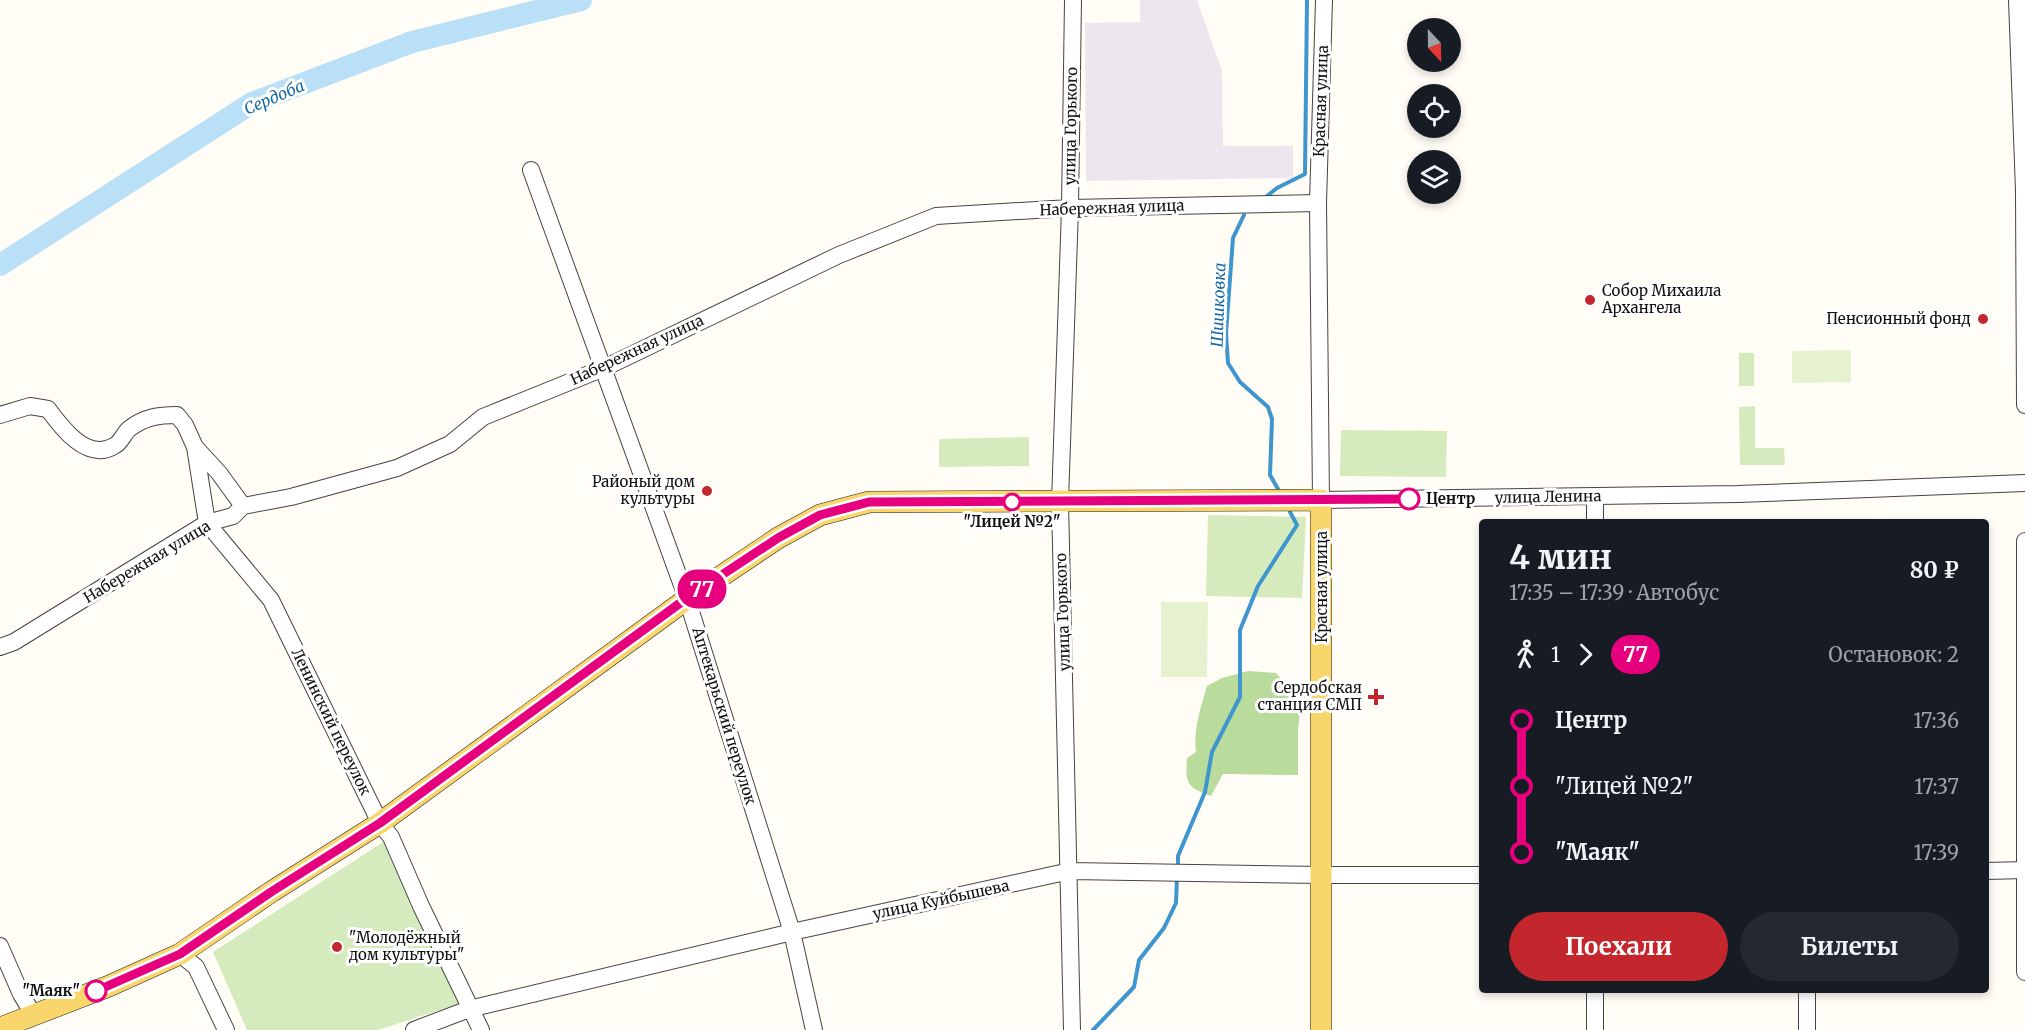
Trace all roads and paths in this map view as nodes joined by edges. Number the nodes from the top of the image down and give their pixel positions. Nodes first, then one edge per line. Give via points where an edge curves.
1 (1324, 0) edge
2 (2018, 0) edge
3 (1073, 7) edge
4 (531, 170) dead end
5 (2025, 191) edge
6 (1318, 203) junction
7 (1070, 208) junction
8 (603, 368) junction
9 (2025, 405) edge
10 (0, 415) edge
11 (195, 447) junction
12 (2025, 483) edge
13 (1595, 496) junction
14 (1322, 500) junction
15 (1060, 502) junction
16 (243, 506) junction
17 (1595, 519) edge
18 (207, 523) junction
19 (2025, 541) edge
20 (687, 598) junction
21 (0, 646) edge
22 (380, 823) junction
23 (2024, 870) edge
24 (1070, 871) junction
25 (1989, 872) edge
26 (1479, 874) edge
27 (1321, 876) junction
28 (792, 932) junction
29 (0, 946) edge
30 (180, 954) junction
31 (2025, 972) edge
32 (1595, 993) edge
33 (1807, 993) edge
34 (469, 1009) junction
35 (33, 1014) junction
36 (0, 1028) edge
37 (226, 1030) edge
38 (414, 1030) edge
39 (481, 1030) edge
40 (814, 1030) edge
41 (1072, 1030) edge
42 (1321, 1030) edge
43 (1595, 1030) edge
44 (1807, 1030) edge

1 - 6 street, Красная улица
2 - 5 street
3 - 7 street, улица Горького
4 - 8 street, Аптекарьский переулок
5 - 9 street
6 - 7 street, Набережная улица
6 - 14 street, Красная улица
7 - 8 street, Набережная улица via 936,216 839,255
7 - 15 street, улица Горького
8 - 16 street, Набережная улица via 483,417 450,444 397,468
8 - 20 street, Аптекарьский переулок
10 - 11 street via 30,406 48,409 65,431 87,447 102,450 115,446 129,429 155,415 177,416
11 - 16 street
11 - 18 street
12 - 13 street, улица Ленина
13 - 14 street, улица Ленина
13 - 17 street
14 - 15 main road, улица Ленина
14 - 27 main road, Красная улица
15 - 20 main road, улица Ленина via 869,502 820,515
15 - 24 street, улица Горького
16 - 18 street, Набережная улица via 233,516
18 - 21 street, Набережная улица via 15,642
18 - 22 street, Ленинский переулок via 272,600
19 - 23 street
20 - 22 main road, улица Ленина
20 - 28 street, Аптекарьский переулок
22 - 30 main road, улица Ленина
22 - 34 street, Ленинский переулок via 391,837
23 - 25 street
23 - 31 street
24 - 27 street, улица Куйбышева
24 - 28 street, улица Куйбышева
24 - 41 street, улица Горького
26 - 27 street, улица Куйбышева
27 - 42 main road, Красная улица
28 - 34 street, улица Куйбышева
28 - 40 street, Аптекарьский переулок
29 - 35 street
30 - 35 main road, улица Ленина
30 - 37 street via 196,967
32 - 43 street
33 - 44 street
34 - 38 street, улица Куйбышева
34 - 39 street, Ленинский переулок
35 - 36 main road, улица Ленина

